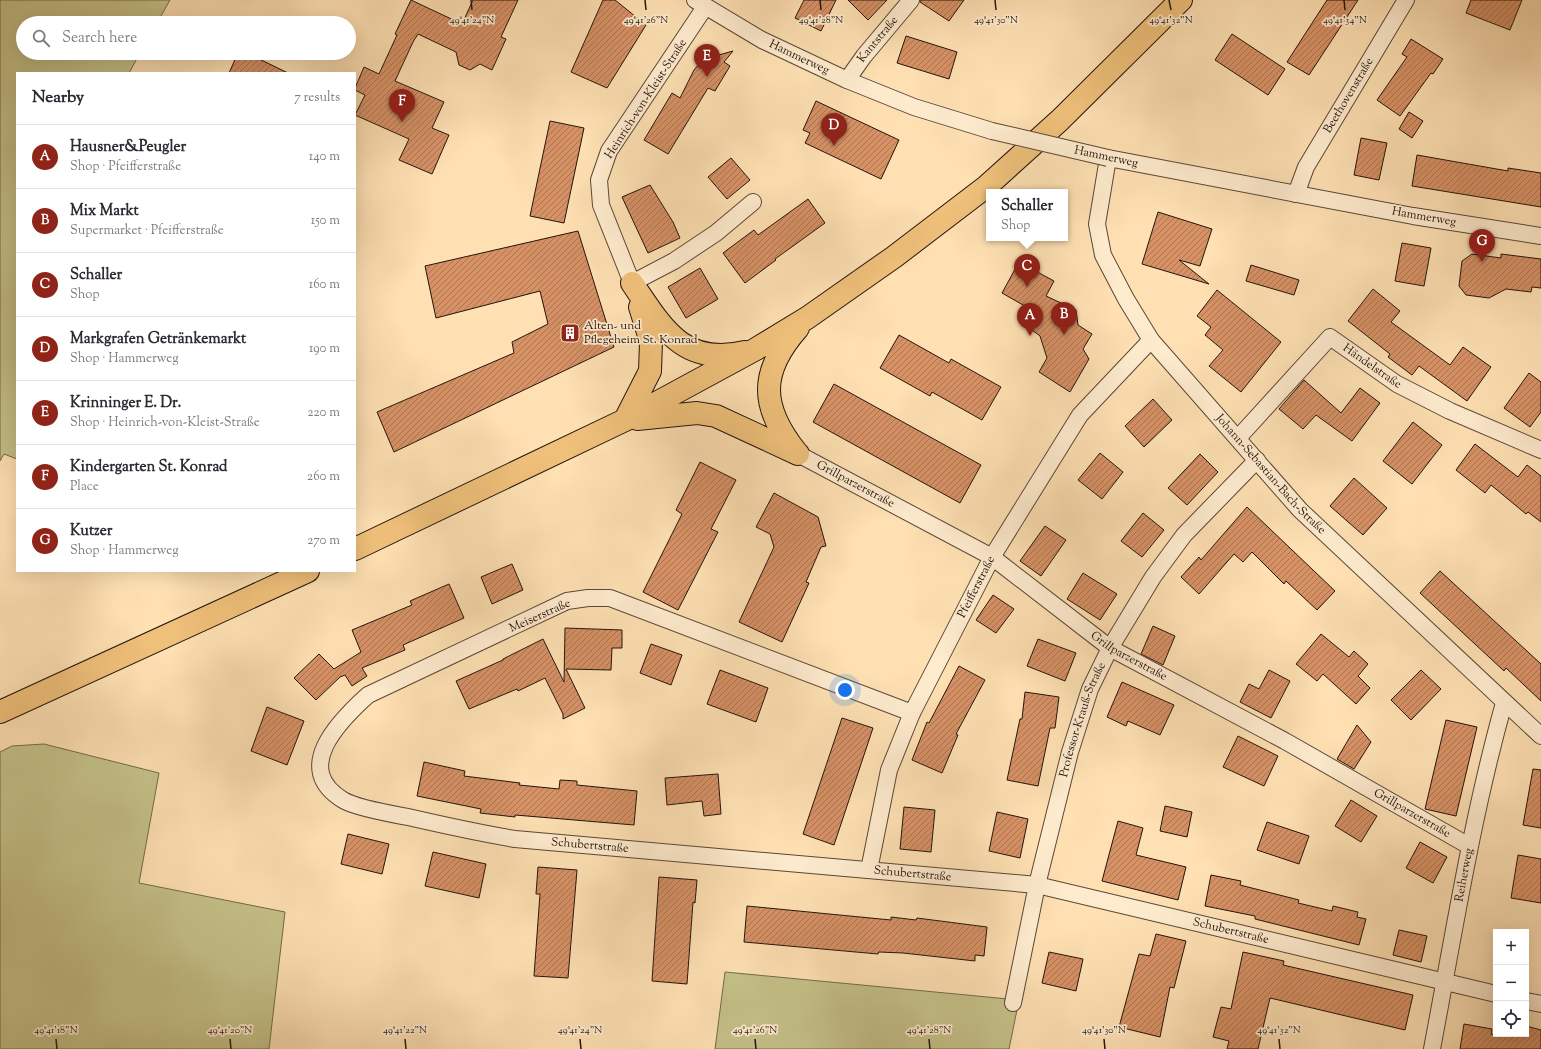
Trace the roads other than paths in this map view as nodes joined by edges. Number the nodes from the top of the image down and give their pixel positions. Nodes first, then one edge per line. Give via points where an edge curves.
1 (911, 0) edge
2 (1181, 0) edge
3 (1406, 0) edge
4 (700, 4) edge
5 (847, 80) junction
6 (1108, 158) junction
7 (1296, 194) junction
8 (753, 202) dead end
9 (1541, 236) edge
10 (632, 283) junction
11 (806, 318) junction
12 (1151, 340) junction
13 (756, 349) junction
14 (625, 420) junction
15 (1238, 438) junction
16 (1541, 450) edge
17 (798, 454) junction
18 (1257, 460) junction
19 (356, 549) edge
20 (992, 557) junction
21 (306, 572) edge
22 (1110, 648) junction
23 (1504, 703) junction
24 (0, 712) edge
25 (912, 713) junction
26 (1541, 736) edge
27 (326, 788) joint
28 (1469, 846) junction
29 (869, 870) junction
30 (1037, 885) junction
31 (1445, 982) junction
32 (1493, 993) edge
33 (1529, 1002) edge
34 (1013, 1003) dead end
35 (1541, 1004) edge
36 (1432, 1049) edge

1 - 5 street, Kantstraße
2 - 11 main road via 1060,120 987,186 894,257
3 - 7 street, Beethovenstraße via 1306,167
4 - 5 street, Hammerweg via 762,40
4 - 10 street, Heinrich-von-Kleist-Straße via 610,151 599,180 601,205
5 - 6 street, Hammerweg, bridge via 914,107 992,131
6 - 7 street, Hammerweg
6 - 12 street, Johann-Sebastian-Bach-Straße via 1097,224 1103,255
7 - 9 street, Hammerweg via 1412,216
8 - 10 street via 716,233 674,261
10 - 13 main road via 662,328 681,344 702,353 729,356
10 - 14 main road via 651,342 650,371
11 - 13 main road
11 - 17 main road via 786,342 769,375 768,395 776,423
12 - 15 street, Johann-Sebastian-Bach-Straße
12 - 20 street, Pfeifferstraße via 1080,415
13 - 14 main road
14 - 17 main road via 697,413 716,416
14 - 19 main road
15 - 16 street, Händelstraße via 1330,337 1396,384 1450,411
15 - 18 street, Johann-Sebastian-Bach-Straße
17 - 20 street, Grillparzerstraße
18 - 22 street, Professor-Krauß-Straße via 1184,535 1153,577
18 - 23 street, Johann-Sebastian-Bach-Straße via 1300,510
20 - 22 street, Grillparzerstraße
20 - 25 street, Pfeifferstraße
21 - 24 main road
22 - 28 street, Grillparzerstraße via 1285,741
22 - 30 street, Professor-Krauß-Straße via 1090,689 1070,752
23 - 26 street, Johann-Sebastian-Bach-Straße
23 - 28 street, Reiherweg via 1486,768
25 - 27 street, Meiserstraße via 610,598 588,598 567,601 368,695 343,718 321,756 319,769
25 - 29 street, Pfeifferstraße via 889,770
27 - 29 street, Schubertstraße via 344,801 381,812 515,839
28 - 31 street, Reiherweg
29 - 30 street, Schubertstraße
30 - 31 street, Schubertstraße
30 - 34 street, Professor-Krauß-Straße
31 - 32 street, Schubertstraße
31 - 36 street, Reiherweg
33 - 35 street

